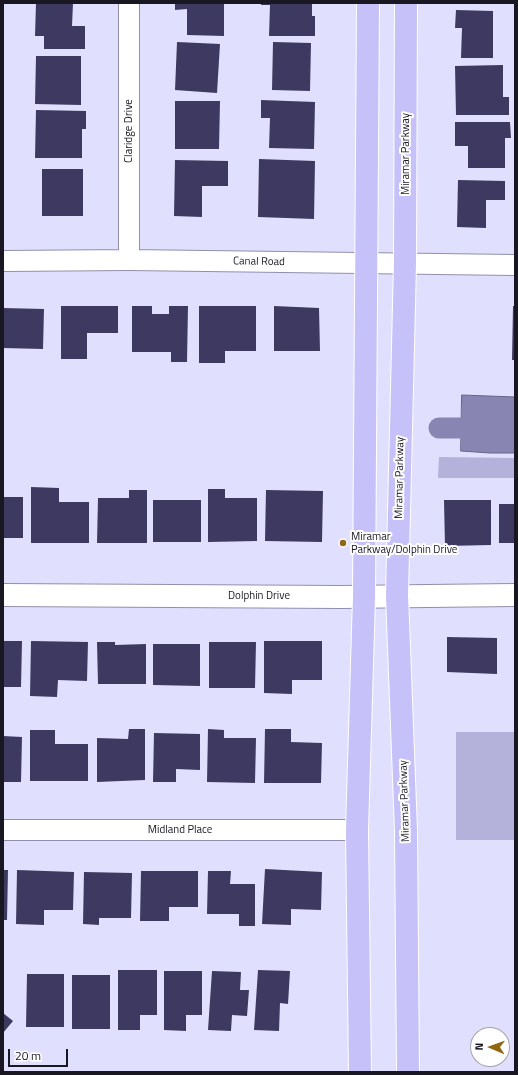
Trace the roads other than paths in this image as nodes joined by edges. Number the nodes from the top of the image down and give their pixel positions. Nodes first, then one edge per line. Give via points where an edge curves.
1 (129, 3) edge
2 (368, 3) edge
3 (406, 3) edge
4 (129, 260) junction
5 (3, 261) edge
6 (367, 263) junction
7 (405, 263) junction
8 (515, 265) edge
9 (3, 595) edge
10 (397, 595) junction
11 (515, 595) edge
12 (364, 597) junction
13 (3, 830) edge
14 (357, 830) junction
15 (360, 1072) edge
16 (408, 1072) edge

1 - 4 street, Claridge Drive
2 - 6 main road
3 - 7 main road, Miramar Parkway
4 - 5 street, Canal Road
4 - 6 street, Canal Road
6 - 7 street, Canal Road
6 - 12 main road
7 - 8 street, Canal Road
7 - 10 main road, Miramar Parkway
9 - 12 street, Dolphin Drive
10 - 11 street, Dolphin Drive
10 - 12 street, Dolphin Drive
10 - 16 main road, Miramar Parkway via 406,831
12 - 14 main road
13 - 14 street, Midland Place
14 - 15 main road

